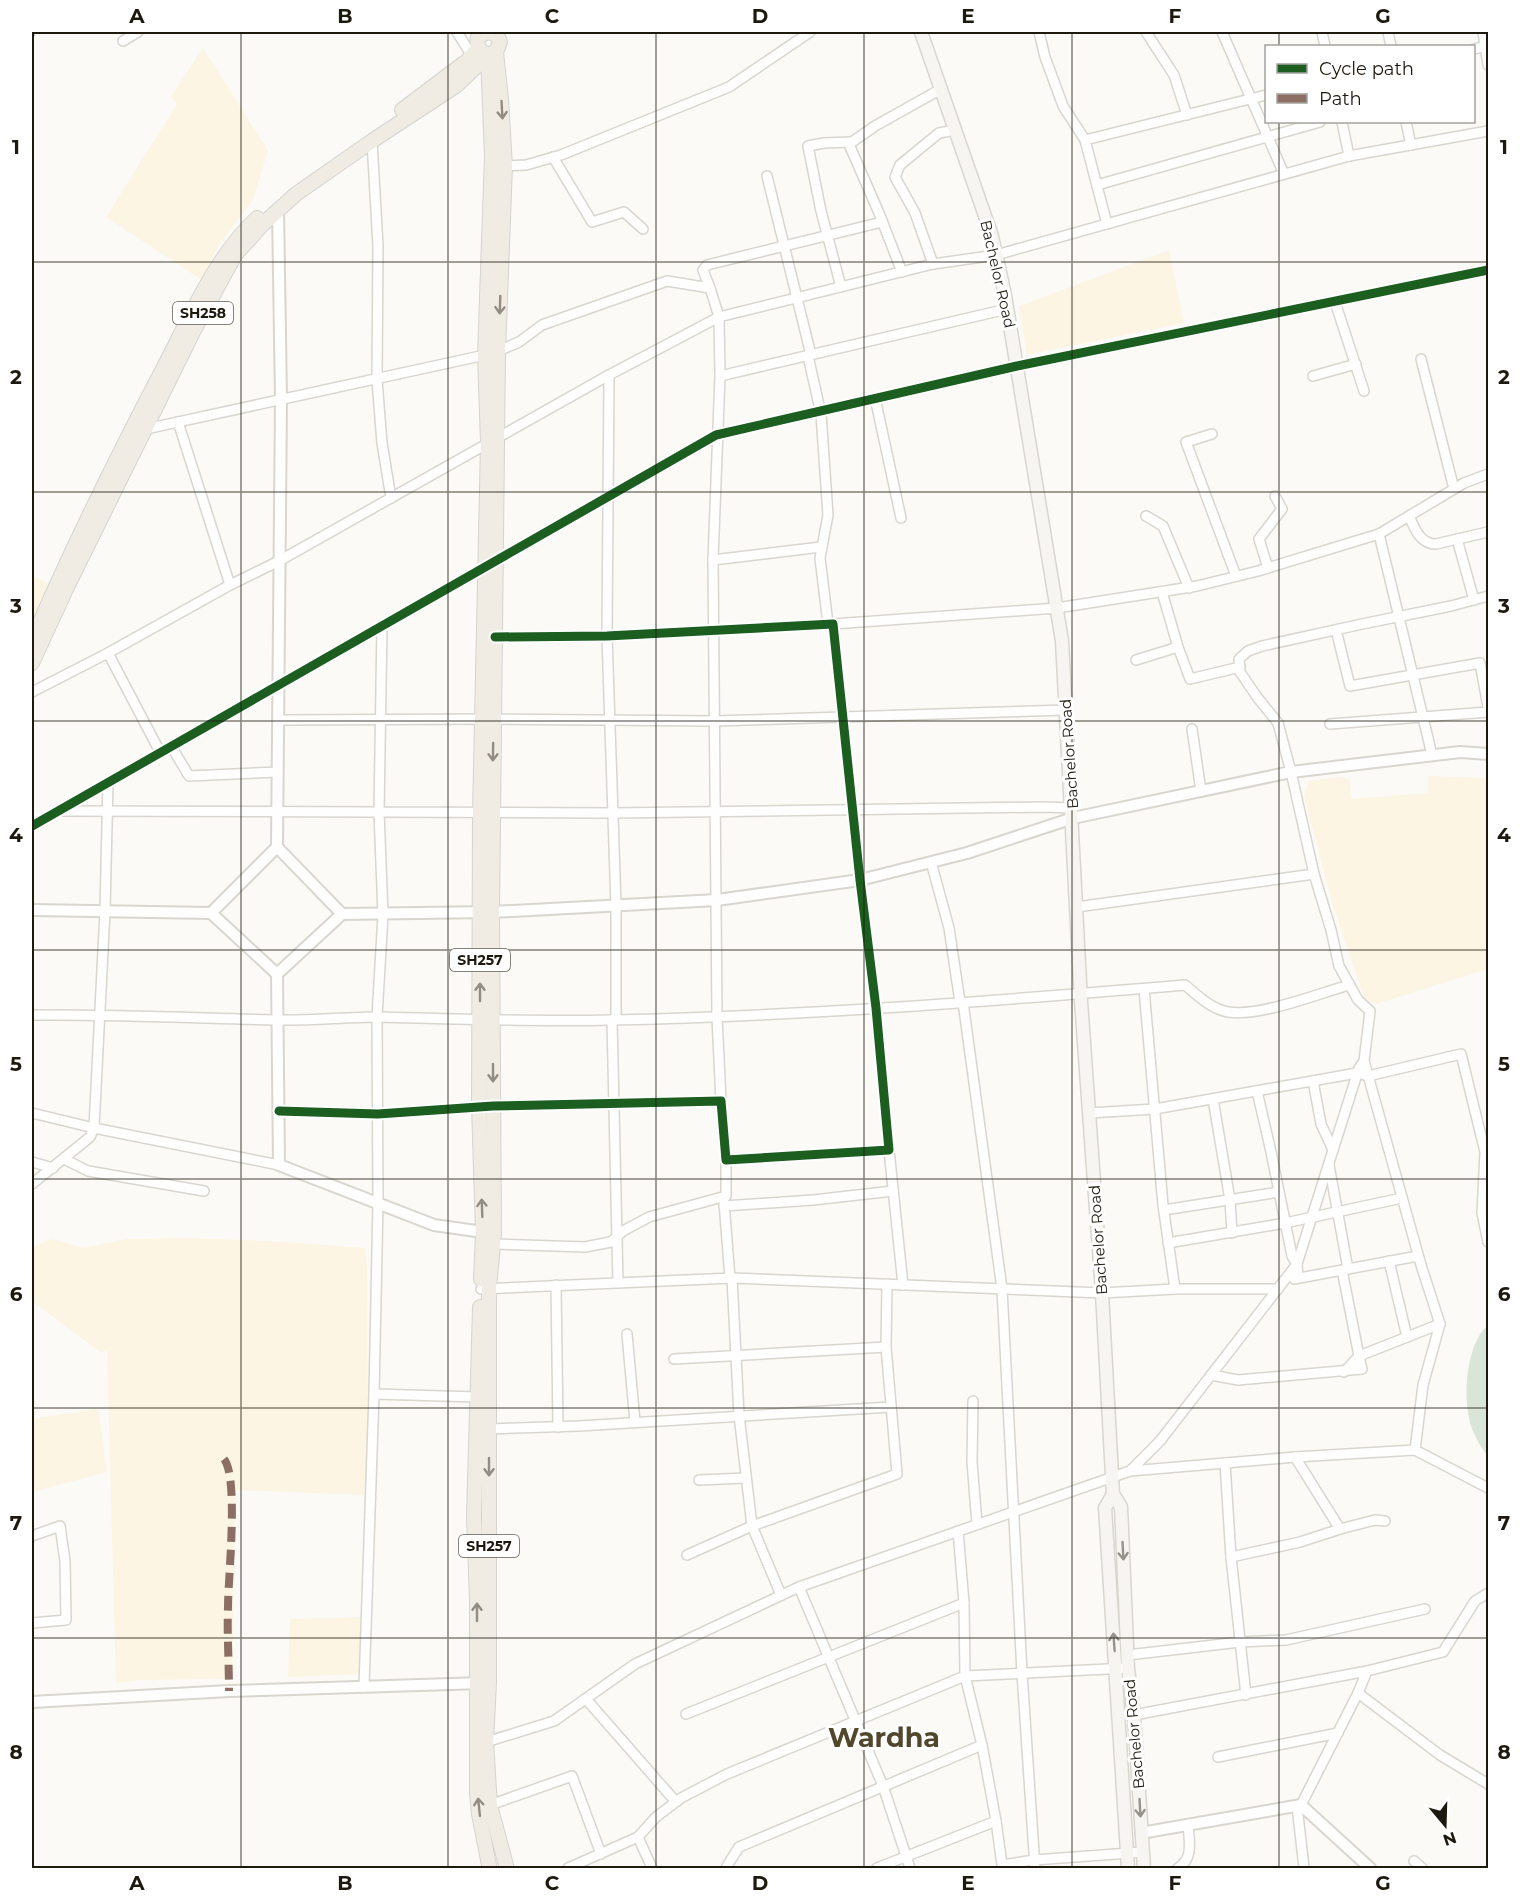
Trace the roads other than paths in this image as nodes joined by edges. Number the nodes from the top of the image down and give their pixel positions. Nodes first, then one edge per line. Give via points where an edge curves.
1 (138, 32) edge
2 (458, 32) edge
3 (488, 32) edge
4 (810, 32) edge
5 (921, 32) edge
6 (1039, 32) edge
7 (1146, 32) edge
8 (1222, 32) edge
9 (1483, 32) edge
10 (123, 41) dead end
11 (1487, 46) edge
12 (484, 53) junction
13 (1488, 65) edge
14 (941, 89) junction
15 (1265, 95) edge
16 (1253, 98) junction
17 (1187, 115) junction
18 (1316, 123) edge
19 (1342, 123) edge
20 (1406, 123) edge
21 (955, 130) junction
22 (1488, 131) edge
23 (1268, 135) junction
24 (1085, 140) junction
25 (372, 141) junction
26 (848, 142) junction
27 (1411, 145) junction
28 (1349, 156) junction
29 (553, 157) junction
30 (505, 166) junction
31 (1284, 174) junction
32 (767, 176) dead end
33 (1096, 185) junction
34 (278, 210) junction
35 (882, 222) junction
36 (1107, 224) junction
37 (644, 229) dead end
38 (827, 235) junction
39 (784, 245) junction
40 (996, 255) junction
41 (933, 264) junction
42 (1488, 270) edge
43 (902, 272) junction
44 (841, 287) junction
45 (710, 288) junction
46 (798, 297) junction
47 (1335, 302) junction
48 (1007, 309) junction
49 (719, 317) junction
50 (492, 353) junction
51 (809, 356) junction
52 (1421, 359) dead end
53 (1356, 364) junction
54 (1017, 366) junction
55 (609, 375) junction
56 (720, 376) junction
57 (1313, 376) dead end
58 (377, 380) junction
59 (1364, 390) dead end
60 (281, 399) junction
61 (875, 399) junction
62 (820, 411) junction
63 (178, 422) junction
64 (146, 429) junction
65 (1212, 434) dead end
66 (716, 435) junction
67 (493, 441) junction
68 (1488, 474) edge
69 (1454, 489) junction
70 (1275, 496) dead end
71 (607, 497) junction
72 (391, 498) junction
73 (1146, 516) dead end
74 (1409, 516) junction
75 (901, 518) dead end
76 (1488, 532) edge
77 (1379, 534) junction
78 (1457, 539) junction
79 (821, 547) junction
80 (713, 560) junction
81 (279, 561) junction
82 (491, 563) junction
83 (1268, 568) junction
84 (1236, 576) junction
85 (230, 585) junction
86 (1189, 588) junction
87 (1162, 592) junction
88 (1488, 596) edge
89 (1474, 600) junction
90 (1057, 608) junction
91 (1399, 616) junction
92 (831, 624) junction
93 (382, 625) junction
94 (714, 629) junction
95 (1336, 630) junction
96 (607, 636) junction
97 (495, 637) junction
98 (32, 641) edge
99 (1178, 647) junction
100 (108, 653) junction
101 (1136, 660) dead end
102 (32, 663) edge
103 (1239, 668) junction
104 (1414, 674) junction
105 (279, 685) junction
106 (32, 692) edge
107 (1488, 707) edge
108 (1066, 710) junction
109 (1488, 712) edge
110 (1423, 716) junction
111 (844, 718) junction
112 (488, 719) junction
113 (278, 720) junction
114 (380, 720) junction
115 (610, 721) junction
116 (714, 721) junction
117 (1330, 724) dead end
118 (1192, 729) dead end
119 (171, 746) junction
120 (160, 752) junction
121 (1488, 754) edge
122 (1432, 755) junction
123 (278, 772) junction
124 (1291, 772) junction
125 (108, 782) junction
126 (1202, 791) junction
127 (715, 810) junction
128 (852, 810) junction
129 (58, 811) junction
130 (107, 811) junction
131 (277, 811) junction
132 (379, 812) junction
133 (486, 813) junction
134 (613, 813) junction
135 (1073, 813) junction
136 (32, 826) edge
137 (277, 847) junction
138 (931, 862) junction
139 (1314, 874) junction
140 (860, 880) junction
141 (717, 900) junction
142 (616, 906) junction
143 (1077, 907) junction
144 (32, 910) edge
145 (105, 910) junction
146 (486, 912) junction
147 (212, 913) junction
148 (342, 914) junction
149 (383, 915) junction
150 (277, 974) junction
151 (1349, 985) junction
152 (1144, 989) junction
153 (1081, 994) junction
154 (962, 1002) junction
155 (876, 1008) junction
156 (101, 1014) junction
157 (32, 1015) edge
158 (376, 1017) junction
159 (717, 1017) junction
160 (279, 1020) junction
161 (614, 1020) junction
162 (486, 1021) junction
163 (1364, 1061) junction
164 (1357, 1073) junction
165 (1368, 1076) junction
166 (1313, 1081) junction
167 (1257, 1091) junction
168 (1213, 1099) junction
169 (721, 1101) junction
170 (615, 1105) junction
171 (493, 1106) junction
172 (479, 1107) junction
173 (1155, 1109) junction
174 (279, 1111) junction
175 (32, 1113) edge
176 (1089, 1113) junction
177 (378, 1114) junction
178 (94, 1128) junction
179 (890, 1150) junction
180 (1333, 1150) junction
181 (64, 1159) junction
182 (726, 1160) junction
183 (32, 1162) edge
184 (1329, 1164) junction
185 (279, 1165) junction
186 (52, 1168) junction
187 (32, 1184) edge
188 (204, 1191) dead end
189 (893, 1191) junction
190 (1279, 1192) junction
191 (1402, 1197) junction
192 (1230, 1200) junction
193 (724, 1201) junction
194 (378, 1203) junction
195 (1164, 1210) junction
196 (1338, 1213) junction
197 (1311, 1218) junction
198 (1285, 1223) junction
199 (483, 1232) junction
200 (1233, 1233) junction
201 (617, 1237) junction
202 (1488, 1242) edge
203 (1168, 1243) junction
204 (493, 1245) junction
205 (1418, 1256) junction
206 (1389, 1262) junction
207 (1298, 1264) junction
208 (1345, 1269) junction
209 (731, 1278) junction
210 (1299, 1278) junction
211 (1285, 1281) junction
212 (618, 1282) junction
213 (886, 1284) junction
214 (903, 1285) junction
215 (556, 1286) junction
216 (485, 1289) junction
217 (1002, 1289) junction
218 (1175, 1289) junction
219 (1278, 1289) junction
220 (1102, 1293) junction
221 (1440, 1324) junction
222 (627, 1334) dead end
223 (1407, 1337) junction
224 (886, 1347) junction
225 (736, 1355) junction
226 (1359, 1356) junction
227 (674, 1359) dead end
228 (1211, 1376) junction
229 (374, 1394) junction
230 (478, 1397) junction
231 (973, 1401) dead end
232 (891, 1407) junction
233 (739, 1415) junction
234 (635, 1422) junction
235 (558, 1427) junction
236 (489, 1429) junction
237 (1415, 1450) junction
238 (1295, 1456) junction
239 (1225, 1463) junction
240 (1130, 1471) junction
241 (1112, 1475) junction
242 (746, 1478) junction
243 (699, 1480) dead end
244 (1488, 1488) edge
245 (1113, 1494) junction
246 (1014, 1511) junction
247 (1385, 1521) dead end
248 (977, 1524) junction
249 (752, 1526) junction
250 (1340, 1529) junction
251 (958, 1531) junction
252 (32, 1536) edge
253 (687, 1555) dead end
254 (1232, 1557) junction
255 (799, 1587) junction
256 (1488, 1593) edge
257 (782, 1595) junction
258 (964, 1603) junction
259 (1425, 1610) dead end
260 (32, 1623) edge
261 (1240, 1642) junction
262 (828, 1657) junction
263 (1124, 1664) junction
264 (1367, 1671) junction
265 (1022, 1673) junction
266 (965, 1676) junction
267 (483, 1683) junction
268 (364, 1687) junction
269 (1358, 1693) junction
270 (1246, 1695) junction
271 (586, 1699) junction
272 (32, 1702) edge
273 (686, 1714) dead end
274 (1134, 1715) junction
275 (856, 1722) junction
276 (1338, 1733) junction
277 (486, 1742) junction
278 (982, 1745) junction
279 (1218, 1757) dead end
280 (1488, 1784) edge
281 (883, 1786) junction
282 (676, 1802) junction
283 (490, 1805) junction
284 (1299, 1805) junction
285 (996, 1821) junction
286 (1188, 1824) junction
287 (1141, 1833) junction
288 (638, 1837) junction
289 (1143, 1852) junction
290 (1127, 1853) junction
291 (601, 1854) junction
292 (906, 1857) junction
293 (1414, 1861) dead end
294 (1035, 1864) edge
295 (487, 1867) edge
296 (508, 1867) edge
297 (726, 1868) edge
298 (568, 1869) edge
299 (652, 1869) edge
300 (877, 1869) edge
301 (910, 1869) edge
302 (1128, 1869) edge
303 (1144, 1869) edge
304 (1178, 1869) edge
305 (1304, 1869) edge
306 (1370, 1869) edge
307 (1422, 1869) edge

1 - 10 street
2 - 12 street
3 - 12 main road via 477,41
3 - 12 main road via 500,42
4 - 29 street via 729,87
5 - 14 main road, Bachelor Road
6 - 24 street via 1063,106
7 - 17 street via 1174,75
8 - 16 street
9 - 11 street
11 - 13 street
12 - 25 main road, SH258 via 477,66 457,85
12 -> 30 main road, SH257 via 501,99
12 - 50 main road, SH257 via 492,156
12 - 98 main road, SH258 via 303,179 232,244 119,453
14 - 21 main road, Bachelor Road
14 - 26 street
15 - 16 street
16 - 17 street
16 - 23 street
17 - 24 street
18 - 23 street
19 - 28 street
20 - 27 street
21 - 40 main road, Bachelor Road
21 - 41 street via 939,133 900,165 895,177 915,213
22 - 27 street
23 - 31 street
23 - 33 street
24 - 33 street
25 - 34 main road, SH258
25 - 58 street via 378,246
26 - 35 street
26 - 38 street via 808,146
27 - 28 street
28 - 31 street
29 - 30 street
29 - 37 street via 589,219 595,222 624,212
30 -> 50 main road, SH257
31 - 36 street
32 - 39 street
33 - 36 street
34 - 60 street
34 - 64 main road, SH258 via 235,255
35 - 38 street
35 - 43 street
36 - 40 street
38 - 39 street
38 - 44 street
39 - 45 street via 707,265 704,270
39 - 46 street
40 - 41 street
40 - 48 main road, Bachelor Road
41 - 43 street
42 - 47 street
43 - 44 street
44 - 46 street
45 - 49 street
45 - 50 street via 667,281 542,325 519,342
46 - 49 street
46 - 51 street
47 - 53 street
47 - 54 street
48 - 51 street
48 - 54 main road, Bachelor Road
49 - 55 street
49 - 56 street
50 - 58 street
50 - 67 main road, SH257
51 - 56 street
51 - 62 street
52 - 69 street
53 - 57 street
53 - 59 street
54 - 61 street
54 - 90 main road, Bachelor Road
55 - 67 street
55 - 71 street
56 - 66 street
58 - 60 street
58 - 72 street
60 - 63 street
60 - 81 street
61 - 62 street
61 - 75 street
62 - 66 street
62 - 79 street via 829,519
63 - 64 street
63 - 85 street
64 - 102 main road, SH258
65 - 84 street via 1186,442
66 - 71 street
66 - 80 street
67 - 72 street
67 - 82 main road, SH257
68 - 69 street
69 - 74 street
70 - 83 street via 1282,508 1259,540
71 - 82 street
71 - 96 street
72 - 81 street
73 - 86 street via 1163,526
74 - 77 street
74 - 78 street via 1420,537 1429,544
76 - 78 street
77 - 83 street
77 - 91 street
78 - 89 street
79 - 80 street
79 - 92 street
80 - 94 street
81 - 85 street
81 - 105 street
82 - 93 street
82 - 97 main road, SH257
82 - 112 main road, SH257
83 - 84 street
84 - 86 street
85 - 100 street
86 - 87 street
87 - 90 street
87 - 99 street
88 - 89 street
89 - 91 street
90 - 92 street
90 - 108 main road, Bachelor Road
91 - 95 street
91 - 104 street
92 - 94 street
92 - 111 street
93 - 105 street
93 - 114 street
94 - 96 street
94 - 116 street
95 - 103 street via 1248,651 1239,659
95 - 104 street via 1350,686
96 - 97 street
96 - 115 street
97 - 112 main road, SH257
99 - 101 street
99 - 103 street via 1190,679
100 - 106 street
100 - 120 street
103 - 124 street via 1278,723
104 - 107 street via 1480,663
104 - 110 street
105 - 113 street
105 - 119 street
108 - 111 street
108 - 135 main road, Bachelor Road
109 - 110 street
110 - 117 street
110 - 122 street
111 - 116 street
111 - 128 street
112 - 114 street
112 - 115 street
112 - 133 main road, SH257
113 - 114 street
113 - 123 street
114 - 132 street
115 - 116 street
115 - 134 street
116 - 127 street
118 - 126 street
119 - 120 street
119 - 123 street via 189,776
120 - 125 street
121 - 122 street
122 - 124 street
123 - 131 street
124 - 126 street
124 - 139 street
125 - 129 street
125 - 130 street
126 - 135 street
127 - 128 street
127 - 134 street
127 - 141 street
128 - 135 street via 1044,807
128 - 140 street
129 - 130 street
129 - 136 street
130 - 131 street
130 - 145 street
131 - 132 street
131 - 137 street
132 - 133 street
132 - 149 street
133 - 134 street
133 - 146 main road, SH257
134 - 142 street
135 - 138 street via 967,853
135 - 143 main road, Bachelor Road
137 - 147 street
137 - 148 street
138 - 140 street
138 - 154 street via 949,928
139 - 143 street
139 - 151 street via 1339,966
140 - 141 street
140 - 155 street
141 - 142 street
141 - 159 street
142 - 146 street
142 - 161 street
143 - 153 main road, Bachelor Road
144 - 145 street
145 - 147 street
145 - 156 street
146 - 149 street
146 - 162 main road, SH257
147 - 150 street
148 - 149 street
148 - 150 street
149 - 158 street
150 - 160 street
151 - 152 street via 1269,1008 1227,1012 1209,1005 1185,986
151 - 163 street via 1370,1011
152 - 153 street
152 - 173 street
153 - 154 street
153 - 176 main road, Bachelor Road
154 - 155 street
154 - 217 street
155 - 159 street
155 - 179 street
156 - 157 street
156 - 160 street
156 - 178 street
158 - 160 street
158 - 162 street
158 - 177 street
159 - 161 street
159 - 169 street
160 - 174 street
161 - 162 street
161 - 170 street
162 -> 171 main road, SH257
162 - 172 main road, SH257
163 - 164 street
163 - 165 street
164 - 165 street
164 - 166 street
164 - 180 street
165 - 191 street
165 - 202 street via 1461,1054 1485,1152 1482,1213
166 - 167 street
166 - 180 street via 1321,1124
167 - 168 street
167 - 190 street
168 - 173 street
168 - 192 street
169 - 170 street
169 - 182 street
170 - 171 street
170 - 201 street
171 - 172 street
171 - 204 main road, SH257
172 - 177 street
199 -> 172 main road, SH257
173 - 176 street
173 - 195 street
174 - 177 street
174 - 185 street
175 - 178 street
176 - 220 main road, Bachelor Road
177 - 194 street
178 - 181 street via 90,1137
178 - 185 street
179 - 182 street
179 - 189 street
180 - 184 street
181 - 186 street
181 - 188 street via 88,1171
182 - 193 street
183 - 186 street
184 - 196 street
184 - 197 street
185 - 194 street
186 - 187 street
189 - 193 street via 813,1200
189 - 214 street
190 - 192 street
190 - 198 street
191 - 196 street
191 - 205 street
192 - 195 street
192 - 200 street
193 - 201 street via 649,1217
193 - 209 street
194 - 199 street via 434,1225
194 - 229 street
195 - 203 street
196 - 197 street
196 - 208 street
197 - 198 street
197 - 207 street
198 - 200 street
198 - 207 street via 1292,1256
199 - 216 main road, SH257
200 - 203 street
201 - 204 street via 585,1247
201 - 212 street
203 - 218 street
204 - 216 main road, SH257
205 - 206 street
205 - 221 street
206 - 208 street
206 - 223 street
207 - 210 street
207 - 211 street
208 - 210 street
208 - 226 street
209 - 212 street
209 - 213 street
209 - 225 street
210 - 211 street
211 - 219 street
212 - 215 street
213 - 214 street
213 - 224 street
214 - 217 street
215 - 216 street
215 - 235 street
216 - 230 main road, SH257
216 - 236 main road, SH257
217 - 220 street
217 - 246 street
218 - 219 street
218 - 220 street
219 - 228 street
220 - 241 main road, Bachelor Road
221 - 223 street
221 - 237 street via 1423,1385
222 - 234 street
223 - 226 street
224 - 225 street
224 - 232 street
225 - 227 street
225 - 233 street
226 - 228 street via 1362,1369 1344,1372 1238,1380
228 - 240 street via 1160,1441
229 - 230 street
229 - 268 street
267 -> 230 main road, SH257 via 474,1516
231 - 248 street
232 - 233 street
232 - 249 street via 897,1474
233 - 234 street
233 - 242 street
234 - 235 street
235 - 236 street
236 -> 267 main road, SH257
237 - 238 street
237 - 244 street
238 - 239 street
238 - 250 street
239 - 240 street
239 - 254 street
240 - 241 street
241 - 245 main road, Bachelor Road
241 - 246 street
242 - 243 street
242 - 249 street
245 -> 263 main road, Bachelor Road via 1121,1508
263 -> 245 main road, Bachelor Road via 1105,1508
246 - 248 street
246 - 265 street
247 - 250 street
248 - 251 street
249 - 253 street
249 - 257 street
250 - 254 street
251 - 255 street
251 - 258 street
252 - 260 street via 60,1526 66,1620
254 - 261 street
255 - 257 street
255 - 262 street
256 - 264 street via 1475,1601 1443,1652
257 - 271 street via 635,1664
258 - 262 street
258 - 266 street
259 - 261 street via 1286,1640
261 - 263 street
261 - 270 street
262 - 273 street
262 - 275 street
263 - 265 street
263 - 274 main road, Bachelor Road
263 - 290 main road, Bachelor Road
264 - 269 street
264 - 270 street
265 - 266 street
265 - 294 street
266 - 275 street
266 - 278 street
267 - 268 street
267 - 277 main road, SH257
295 -> 267 main road, SH257 via 478,1803
268 - 272 street
269 - 276 street
269 - 280 street via 1440,1755
270 - 274 street
271 - 277 street via 554,1721
271 - 282 street
274 -> 287 main road, Bachelor Road
275 - 281 street
275 - 282 street via 727,1774
276 - 279 street
276 - 284 street
277 - 283 main road, SH257
278 - 281 street
278 - 285 street
281 - 292 street
281 - 297 street via 739,1846
282 - 288 street
283 - 291 street via 572,1776
283 - 296 main road, SH257
284 - 286 street
284 - 305 street
284 - 306 street
285 - 292 street
285 - 294 street via 1002,1865
286 - 287 street
286 - 304 street via 1190,1853
287 - 289 main road, Bachelor Road
288 - 291 street
288 - 299 street
289 - 290 street
289 - 303 main road, Bachelor Road
290 - 294 street
290 - 302 main road, Bachelor Road
291 - 298 street
292 - 300 street
292 - 301 street
293 - 307 street
295 - 296 main road via 497,1862

